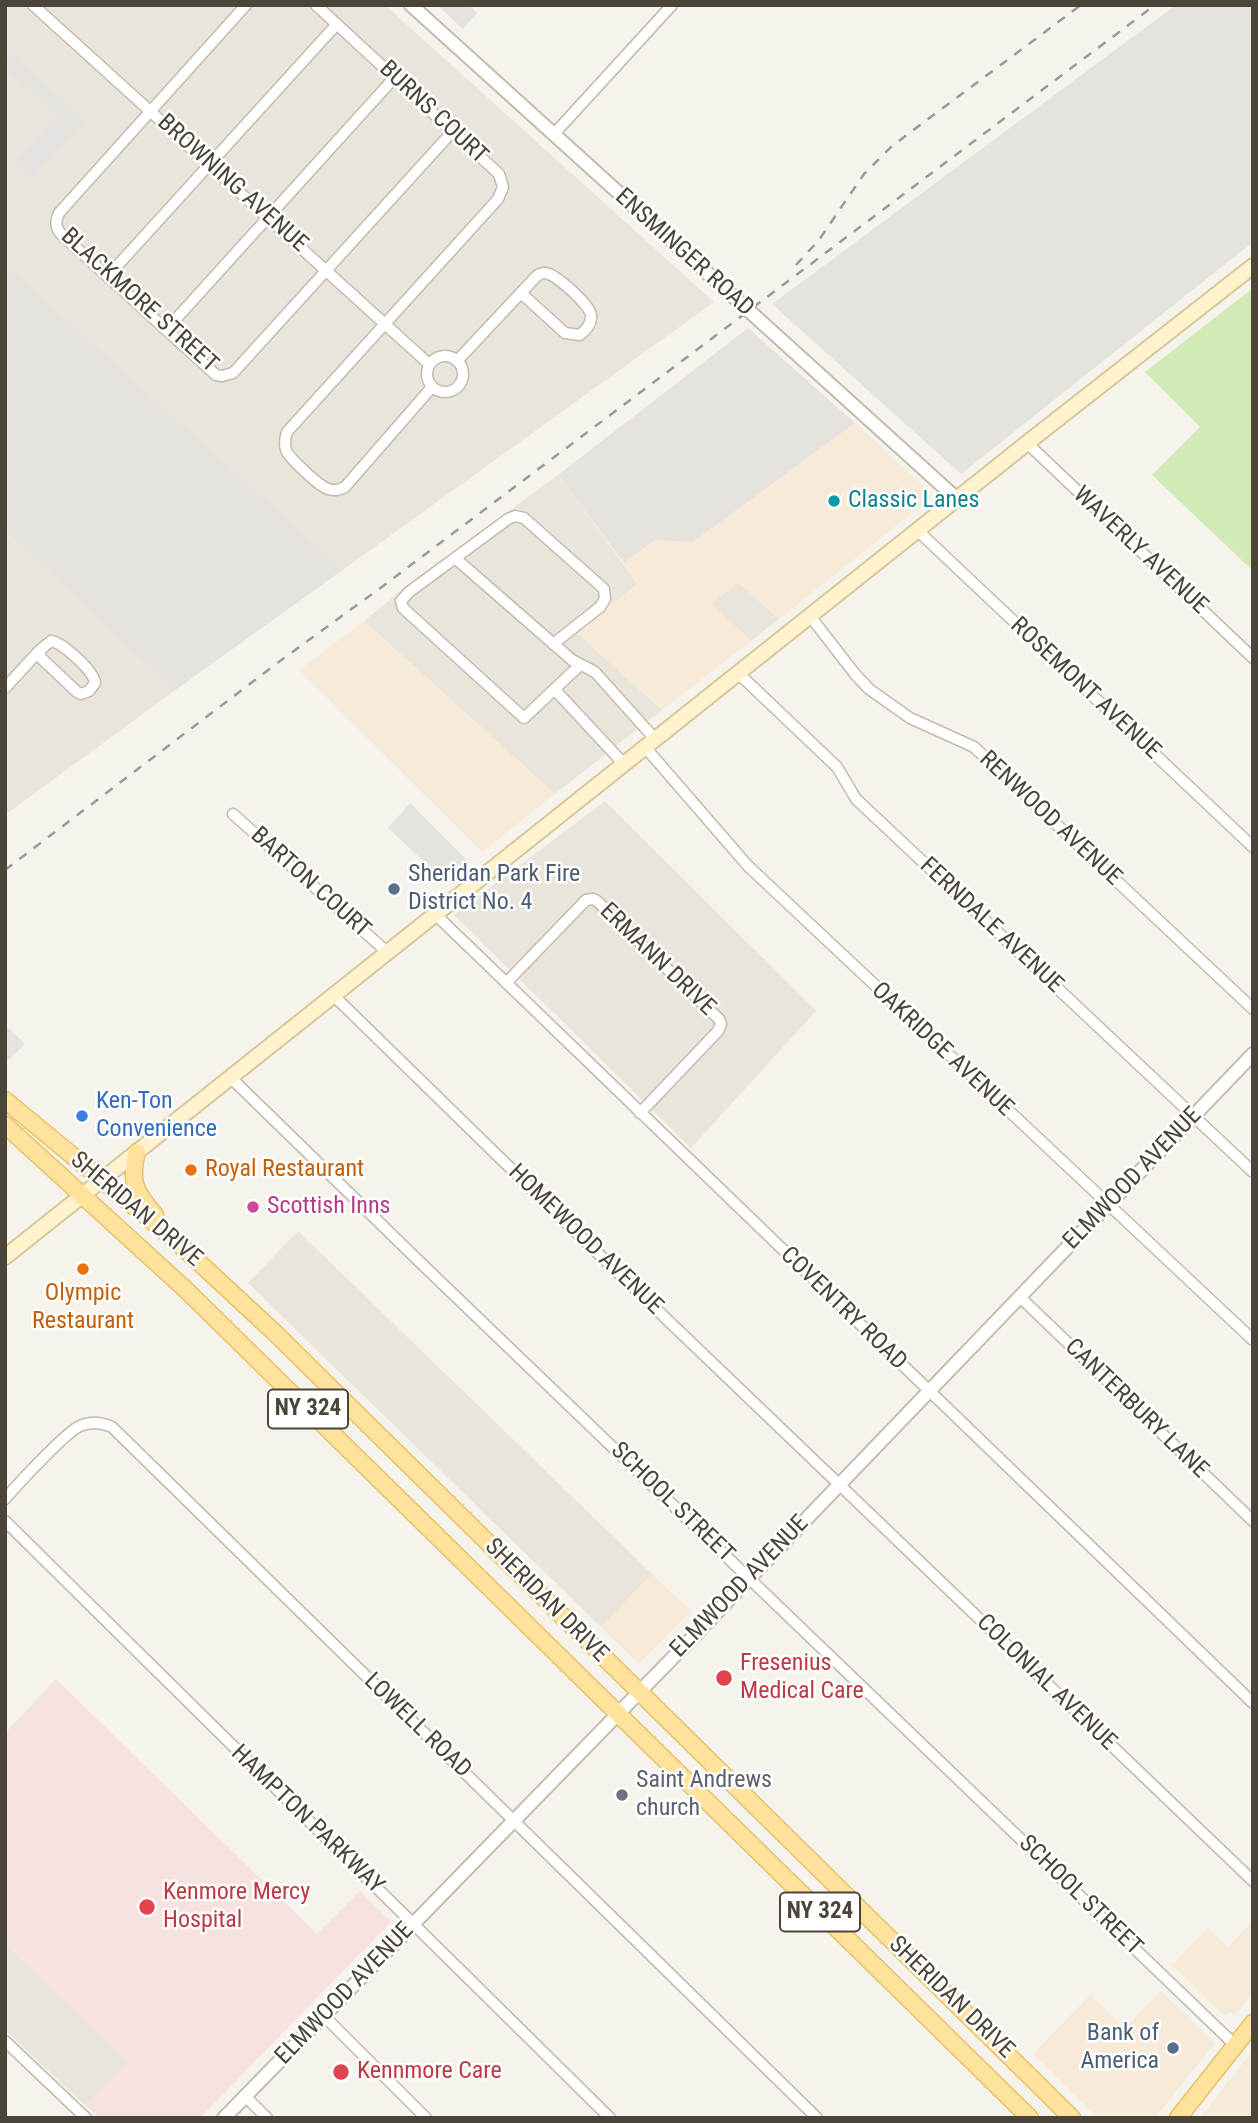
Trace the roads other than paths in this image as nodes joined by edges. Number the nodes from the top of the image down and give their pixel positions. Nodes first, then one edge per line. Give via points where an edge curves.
1 (33, 5) edge
2 (246, 5) edge
3 (316, 5) edge
4 (411, 5) edge
5 (672, 5) edge
6 (337, 24) junction
7 (395, 77) junction
8 (151, 111) junction
9 (453, 131) junction
10 (554, 134) junction
11 (210, 164) junction
12 (268, 217) junction
13 (1253, 267) edge
14 (327, 270) junction
15 (108, 276) junction
16 (521, 293) junction
17 (386, 324) junction
18 (166, 330) junction
19 (457, 361) junction
20 (429, 363) junction
21 (432, 387) junction
22 (1027, 443) junction
23 (957, 499) junction
24 (917, 530) junction
25 (455, 558) junction
26 (810, 616) junction
27 (553, 644) junction
28 (40, 650) junction
29 (1253, 658) edge
30 (580, 665) junction
31 (738, 673) junction
32 (5, 688) edge
33 (555, 690) junction
34 (650, 743) junction
35 (624, 764) junction
36 (233, 814) dead end
37 (1253, 847) edge
38 (435, 914) junction
39 (387, 952) junction
40 (506, 983) junction
41 (333, 995) junction
42 (1253, 1009) edge
43 (1253, 1054) edge
44 (230, 1077) junction
45 (5, 1100) edge
46 (640, 1113) junction
47 (1194, 1116) junction
48 (5, 1125) edge
49 (137, 1152) junction
50 (1253, 1172) edge
51 (102, 1180) junction
52 (83, 1195) junction
53 (1107, 1205) junction
54 (177, 1242) junction
55 (5, 1257) edge
56 (1020, 1297) junction
57 (275, 1333) junction
58 (1253, 1340) edge
59 (253, 1355) junction
60 (929, 1391) junction
61 (839, 1484) junction
62 (6, 1495) edge
63 (442, 1498) junction
64 (421, 1520) junction
65 (5, 1521) edge
66 (1253, 1521) edge
67 (749, 1578) junction
68 (639, 1692) junction
69 (1253, 1703) edge
70 (618, 1714) junction
71 (514, 1821) junction
72 (781, 1832) junction
73 (761, 1854) junction
74 (1253, 1881) edge
75 (413, 1924) junction
76 (958, 2005) junction
77 (323, 2015) junction
78 (1253, 2023) edge
79 (937, 2027) junction
80 (5, 2041) edge
81 (1235, 2045) junction
82 (245, 2096) junction
83 (86, 2118) edge
84 (224, 2118) edge
85 (267, 2118) edge
86 (426, 2118) edge
87 (610, 2118) edge
88 (817, 2118) edge
89 (1030, 2118) edge
90 (1072, 2118) edge
91 (1178, 2118) edge

1 - 8 street, BROWNING AVENUE
2 - 8 street
3 - 6 street, BURNS COURT
4 - 10 street, ENSMINGER ROAD
5 - 10 street
6 - 7 street, BURNS COURT
6 - 11 street
7 - 9 street, BURNS COURT
7 - 12 street
8 - 11 street, BROWNING AVENUE
8 - 15 street, BLACKMORE STREET via 56,219 61,234
9 - 14 street
9 - 17 street, BURNS COURT via 499,174 501,193
10 - 23 street, ENSMINGER ROAD
11 - 12 street, BROWNING AVENUE
11 - 15 street
12 - 14 street, BROWNING AVENUE
12 - 18 street
13 - 22 main road
14 - 17 street, BROWNING AVENUE
14 - 18 street, BLACKMORE STREET via 228,376 216,374
15 - 18 street, BLACKMORE STREET
16 - 16 street via 539,274 558,278 589,309 590,324 580,335 565,333
16 - 19 street
17 - 20 street, BROWNING AVENUE
17 - 21 street, BURNS COURT via 287,432 288,454 324,487 340,489
19 - 20 street via 448,356
19 - 21 street via 463,373 458,387 445,392
20 - 21 street via 426,376
22 - 23 main road
22 - 29 street, WAVERLY AVENUE
23 - 24 main road
24 - 26 main road
24 - 37 street, ROSEMONT AVENUE
25 - 27 street, OAKRIDGE AVENUE
25 - 27 street via 508,519 519,516 601,585 605,598 600,607
25 - 33 street via 403,598 403,608 524,718
26 - 31 main road
26 - 42 street, RENWOOD AVENUE via 869,689 910,718 974,747
27 - 30 street, OAKRIDGE AVENUE
28 - 28 street via 51,640 59,643 94,675 93,687 85,694 77,692 40,657
28 - 32 street
30 - 33 street
30 - 34 street, OAKRIDGE AVENUE via 595,672
31 - 34 main road
31 - 47 street, FERNDALE AVENUE via 837,767 856,799
33 - 35 street
34 - 35 main road
34 - 53 street, OAKRIDGE AVENUE via 748,866
35 - 38 main road
36 - 39 street, BARTON COURT
38 - 39 main road
38 - 40 street, COVENTRY ROAD
39 - 41 main road
40 - 46 street, COVENTRY ROAD
40 - 46 street, ERMANN DRIVE via 593,898 719,1019 718,1031
41 - 44 main road
41 - 61 street, HOMEWOOD AVENUE
43 - 47 street, ELMWOOD AVENUE
44 - 49 main road
44 - 67 street, SCHOOL STREET
45 - 51 main road, SHERIDAN DRIVE / NY 324
46 - 60 street, COVENTRY ROAD
47 - 50 street, FERNDALE AVENUE
47 - 53 street, ELMWOOD AVENUE
48 - 52 main road, SHERIDAN DRIVE / NY 324
49 - 51 main road
49 - 54 main road via 136,1190
51 - 52 main road
51 - 54 main road, SHERIDAN DRIVE / NY 324
52 - 55 main road
52 - 59 main road, SHERIDAN DRIVE / NY 324
53 - 56 street, ELMWOOD AVENUE
53 - 58 street, OAKRIDGE AVENUE
54 - 57 main road, SHERIDAN DRIVE / NY 324
56 - 60 street, ELMWOOD AVENUE
56 - 66 street, CANTERBURY LANE
57 - 59 main road
57 - 63 main road, SHERIDAN DRIVE / NY 324
59 - 64 main road, SHERIDAN DRIVE / NY 324
60 - 61 street, ELMWOOD AVENUE
60 - 69 street, COVENTRY ROAD
61 - 67 street, ELMWOOD AVENUE
61 - 74 street, COLONIAL AVENUE
62 - 71 street, LOWELL ROAD via 73,1430 97,1422 112,1427
63 - 64 main road
63 - 68 main road, SHERIDAN DRIVE / NY 324
64 - 70 main road, SHERIDAN DRIVE / NY 324
65 - 75 street, HAMPTON PARKWAY
67 - 68 street, ELMWOOD AVENUE
67 - 81 street, SCHOOL STREET
68 - 70 street, ELMWOOD AVENUE
68 - 72 main road, SHERIDAN DRIVE / NY 324
70 - 71 street, ELMWOOD AVENUE
70 - 73 main road, SHERIDAN DRIVE / NY 324
71 - 75 street, ELMWOOD AVENUE
71 - 88 street, LOWELL ROAD
72 - 73 main road
72 - 76 main road, SHERIDAN DRIVE / NY 324
73 - 79 main road, SHERIDAN DRIVE / NY 324
75 - 77 street, ELMWOOD AVENUE
75 - 87 street, HAMPTON PARKWAY
76 - 79 main road
76 - 90 main road, SHERIDAN DRIVE / NY 324
77 - 82 street, ELMWOOD AVENUE
77 - 86 street
78 - 81 main road
79 - 89 main road, SHERIDAN DRIVE / NY 324
80 - 83 street
81 - 91 main road
82 - 84 street, ELMWOOD AVENUE
82 - 85 street

